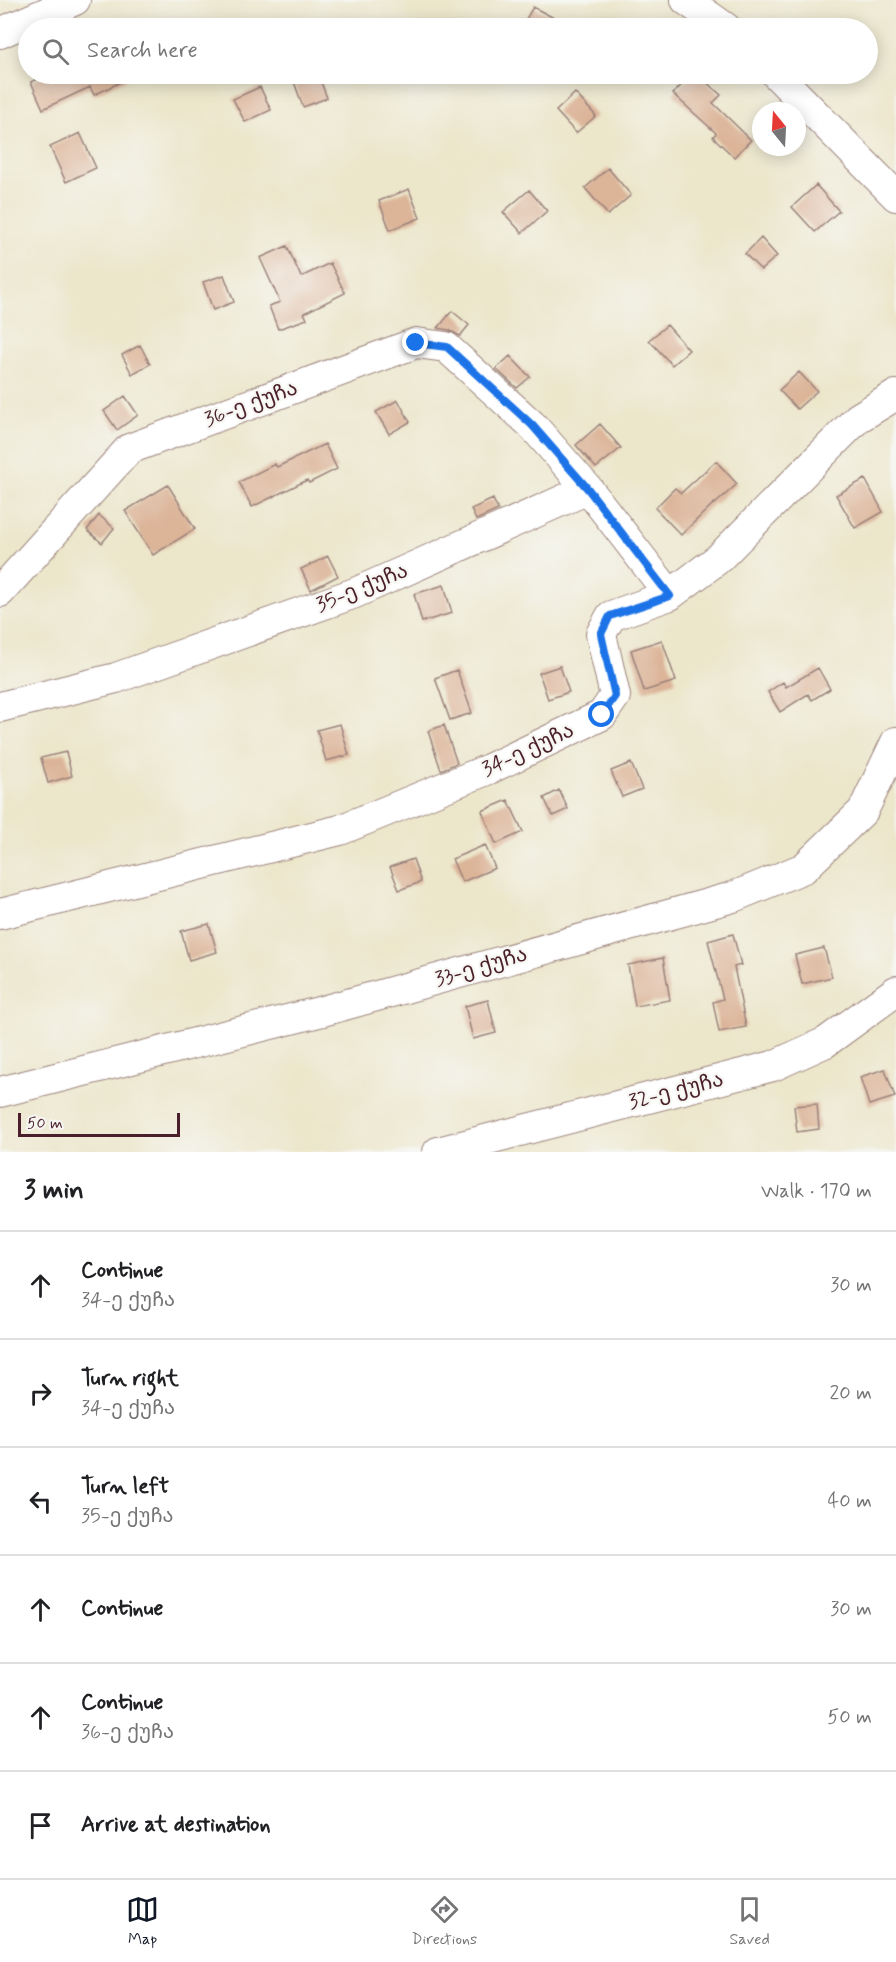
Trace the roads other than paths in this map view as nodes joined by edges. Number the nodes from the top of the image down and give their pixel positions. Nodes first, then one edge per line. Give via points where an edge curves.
1 (75, 0) edge
2 (686, 0) edge
3 (34, 18) edge
4 (712, 18) edge
5 (18, 25) edge
6 (0, 33) edge
7 (786, 84) edge
8 (896, 196) edge
9 (896, 395) edge
10 (588, 489) junction
11 (0, 592) edge
12 (670, 596) junction
13 (0, 707) edge
14 (896, 742) edge
15 (0, 914) edge
16 (896, 991) edge
17 (0, 1092) edge
18 (438, 1152) edge

1 - 3 street
2 - 4 street
5 - 6 street
7 - 8 street
9 - 12 street, 34-ე ქუჩა via 858,418 718,559
10 - 11 street, 36-ე ქუჩა via 532,425 447,347 416,343 129,449
10 - 12 street
10 - 13 street, 35-ე ქუჩა via 355,593 116,678
12 - 15 street, 34-ე ქუჩა via 610,616 601,634 615,696 602,715 489,769 340,830
14 - 17 street, 33-ე ქუჩა via 863,811 804,868 733,897 319,1012
16 - 18 street, 32-ე ქუჩა via 826,1042 772,1066

